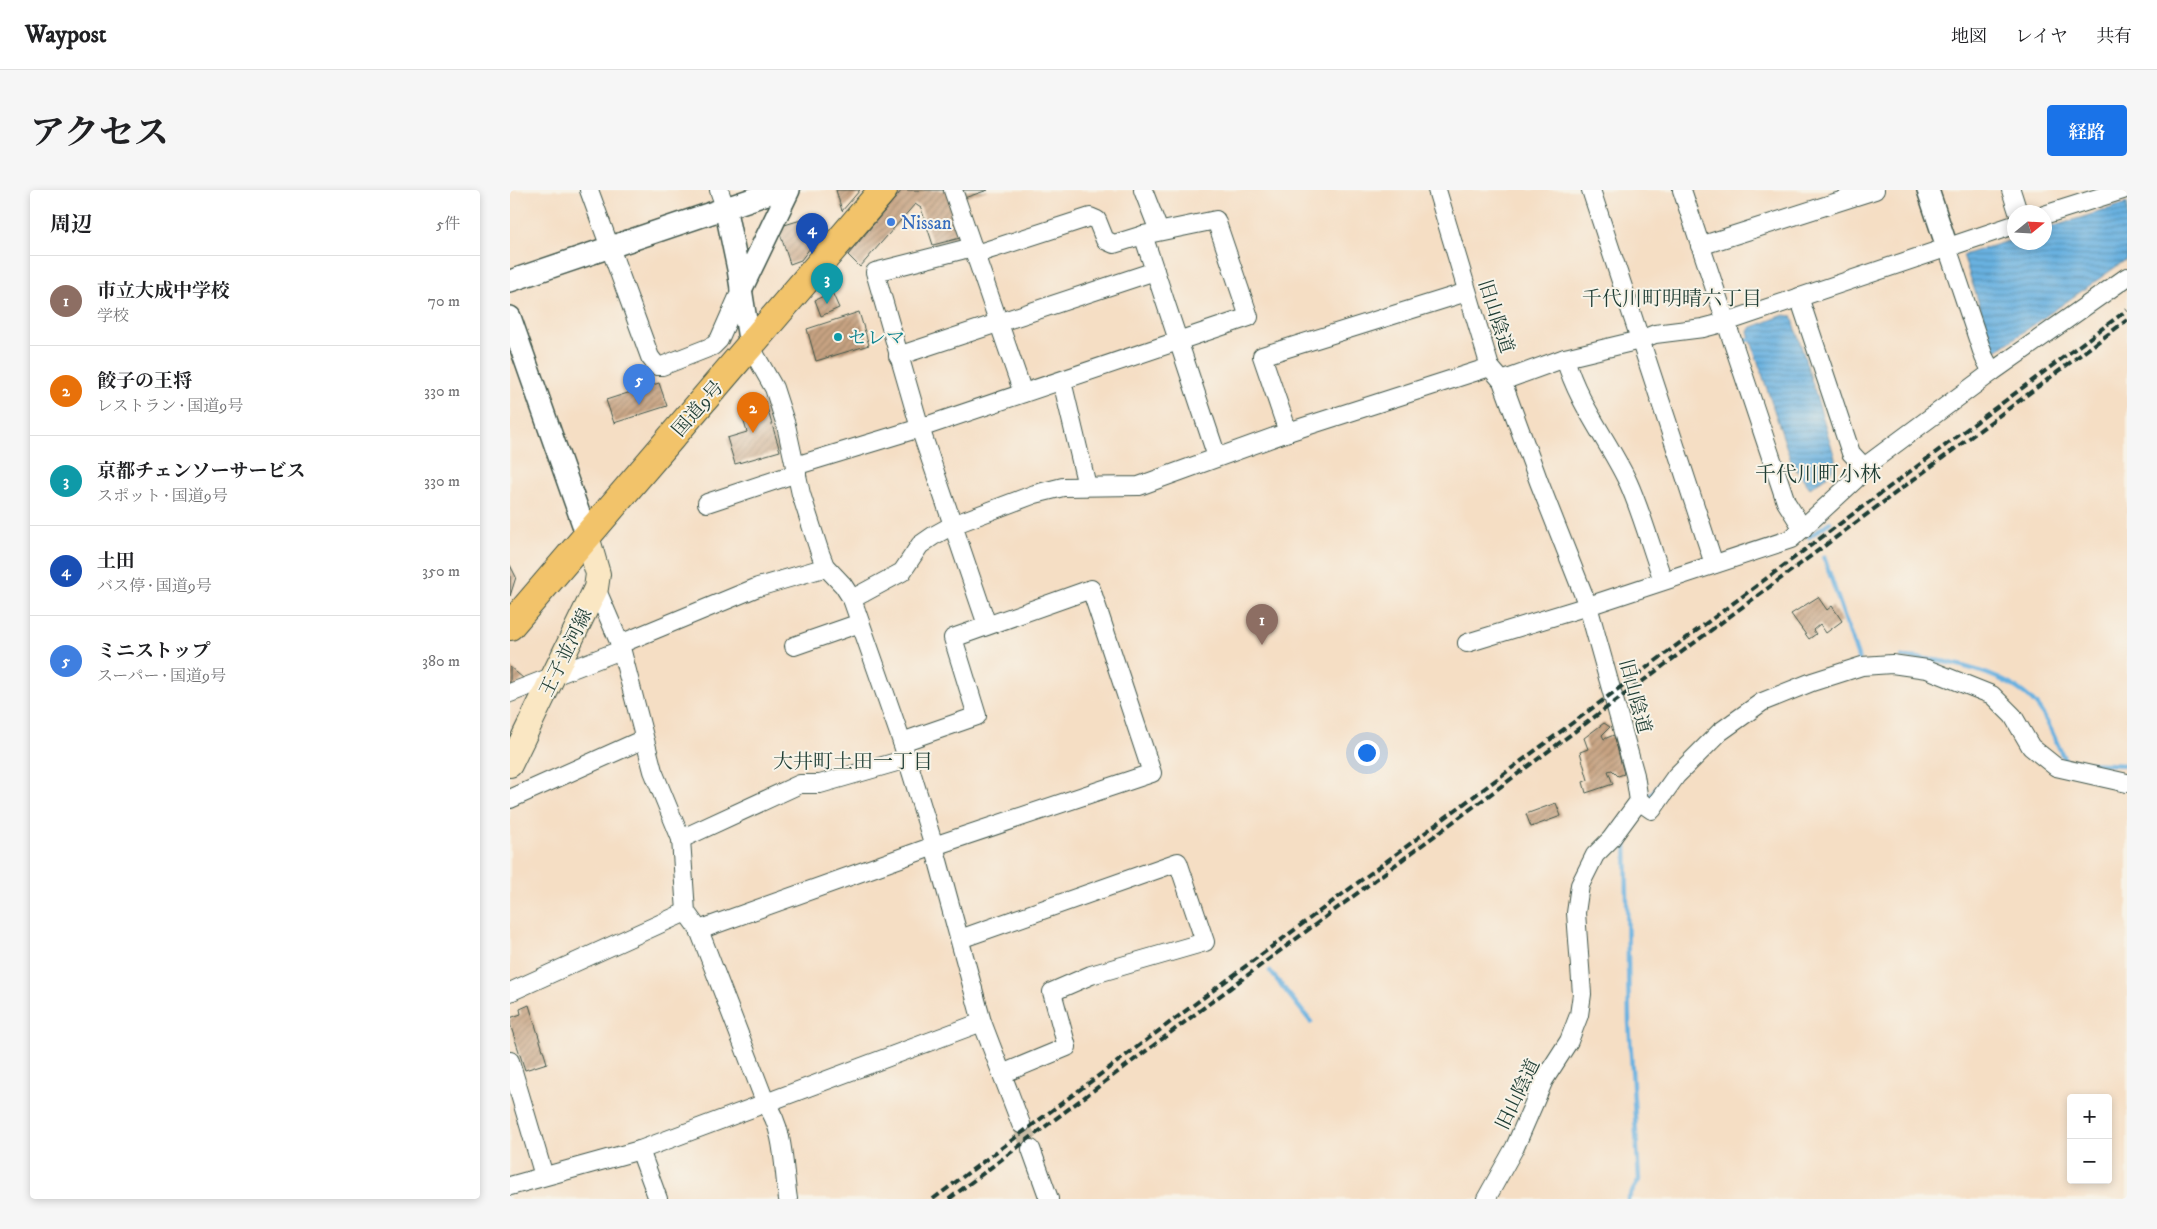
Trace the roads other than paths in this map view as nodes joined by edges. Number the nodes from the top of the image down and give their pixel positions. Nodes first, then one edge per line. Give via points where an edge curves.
1 (589, 190) edge
2 (779, 190) edge
3 (789, 190) edge
4 (883, 190) edge
5 (953, 190) edge
6 (1437, 190) edge
7 (1591, 190) edge
8 (1682, 190) edge
9 (1875, 190) edge
10 (1928, 190) edge
11 (2011, 190) edge
12 (2123, 190) edge
13 (1148, 191) edge
14 (2093, 194) edge
15 (722, 199) edge
16 (2016, 205) edge
17 (2052, 212) edge
18 (2007, 227) edge
19 (1151, 233) junction
20 (611, 246) junction
21 (1700, 246) junction
22 (1947, 247) junction
23 (975, 250) junction
24 (1155, 271) junction
25 (2127, 277) edge
26 (510, 281) edge
27 (741, 290) junction
28 (1467, 292) junction
29 (1799, 297) junction
30 (510, 317) edge
31 (1726, 322) junction
32 (1000, 323) junction
33 (1640, 340) junction
34 (1178, 341) junction
35 (750, 346) junction
36 (898, 356) junction
37 (1565, 358) junction
38 (1490, 366) junction
39 (1992, 372) junction
40 (1062, 381) junction
41 (1502, 381) junction
42 (1023, 393) junction
43 (920, 428) junction
44 (1288, 432) junction
45 (1217, 457) junction
46 (1864, 467) junction
47 (796, 469) junction
48 (1087, 486) junction
49 (707, 504) dead end
50 (953, 525) junction
51 (1803, 529) junction
52 (587, 536) junction
53 (1714, 564) junction
54 (825, 566) junction
55 (1663, 580) junction
56 (596, 588) junction
57 (852, 599) junction
58 (1588, 606) junction
59 (860, 623) junction
60 (987, 625) junction
61 (510, 626) edge
62 (1467, 643) dead end
63 (794, 646) dead end
64 (620, 647) junction
65 (553, 675) junction
66 (510, 693) edge
67 (644, 739) junction
68 (905, 751) junction
69 (510, 765) edge
70 (2127, 783) edge
71 (510, 799) edge
72 (1639, 801) junction
73 (681, 839) junction
74 (934, 846) junction
75 (686, 912) junction
76 (699, 930) junction
77 (960, 938) junction
78 (510, 992) edge
79 (982, 1022) junction
80 (510, 1061) edge
81 (1002, 1074) junction
82 (766, 1104) junction
83 (517, 1112) edge
84 (1021, 1124) tunnel mouth
85 (1031, 1149) tunnel mouth
86 (640, 1150) junction
87 (544, 1176) junction
88 (510, 1186) edge
89 (1491, 1197) edge
90 (658, 1199) edge
91 (788, 1199) edge
92 (1050, 1199) edge

1 - 20 street
2 - 15 street
3 - 27 street
4 - 35 highway, 国道9号
5 - 23 street
6 - 28 street, 旧山陰道
7 - 33 street
8 - 21 street
9 - 21 street
10 - 22 street
11 - 16 street
12 - 14 street
13 - 19 street
14 - 17 street
15 - 20 street
15 - 27 street
18 - 22 street
19 - 23 street via 1114,244 1105,240 1097,220 1090,216
19 - 24 street
19 - 34 street via 1216,220 1249,317
20 - 26 street
20 - 27 street via 650,357 657,366 713,346 719,340
21 - 31 street
22 - 29 street
22 - 39 street
23 - 32 street
23 - 36 street via 875,272
24 - 32 street
24 - 34 street
25 - 39 street
27 - 35 street
28 - 38 street, 旧山陰道
28 - 44 street via 1262,356
29 - 31 street
29 - 46 street via 1851,453
30 - 52 street
31 - 33 street via 1655,334
31 - 51 street via 1786,502
32 - 36 street
32 - 42 street
33 - 37 street
33 - 53 street
34 - 40 street
34 - 45 street
35 - 47 street via 774,388
35 - 52 highway, 国道9号
36 - 43 street
37 - 41 street
37 - 55 street via 1588,413 1628,482
38 - 41 street, 旧山陰道
38 - 44 street
39 - 46 street
40 - 42 street
40 - 48 street
41 - 58 street, 旧山陰道
42 - 43 street
43 - 47 street
43 - 50 street
44 - 45 street
45 - 48 street via 1139,486
46 - 51 street via 1855,480
47 - 49 street
47 - 54 street
48 - 50 street via 1063,487 1035,494
50 - 57 street via 920,545 902,572
50 - 60 street
51 - 53 street via 1791,539
52 - 56 main road, 王子並河線 via 598,574
52 - 61 highway, 国道9号
53 - 55 street
54 - 57 street
54 - 64 street via 758,587
55 - 58 street
56 - 64 street
56 - 65 main road, 王子並河線
57 - 59 street
58 - 62 street
58 - 72 street, 旧山陰道 via 1635,775
59 - 63 street
59 - 68 street
60 - 68 street via 953,638 977,716
60 - 74 street via 1091,589 1152,773
64 - 65 street
64 - 67 street
65 - 66 street
65 - 69 main road, 王子並河線
67 - 71 street
67 - 73 street via 653,771
68 - 73 street via 820,784 800,784
68 - 74 street
70 - 72 street via 2056,767 2032,747 2013,716 1992,695 1927,669 1892,664 1862,666 1762,702 1714,738 1676,776 1652,810
72 - 89 street, 旧山陰道 via 1611,839 1595,854 1580,885 1576,913 1582,994 1579,1015 1569,1041 1544,1080
73 - 75 street
74 - 76 street
74 - 77 street
75 - 76 street
75 - 78 street
76 - 82 street
77 - 79 street
77 - 81 street via 1178,862 1205,942 1091,975 1052,992 1068,1047
79 - 81 street
79 - 82 street
80 - 83 street
81 - 84 street
82 - 86 street
82 - 91 street via 780,1139
83 - 87 street
85 - 92 street
86 - 87 street
86 - 90 street
87 - 88 street

